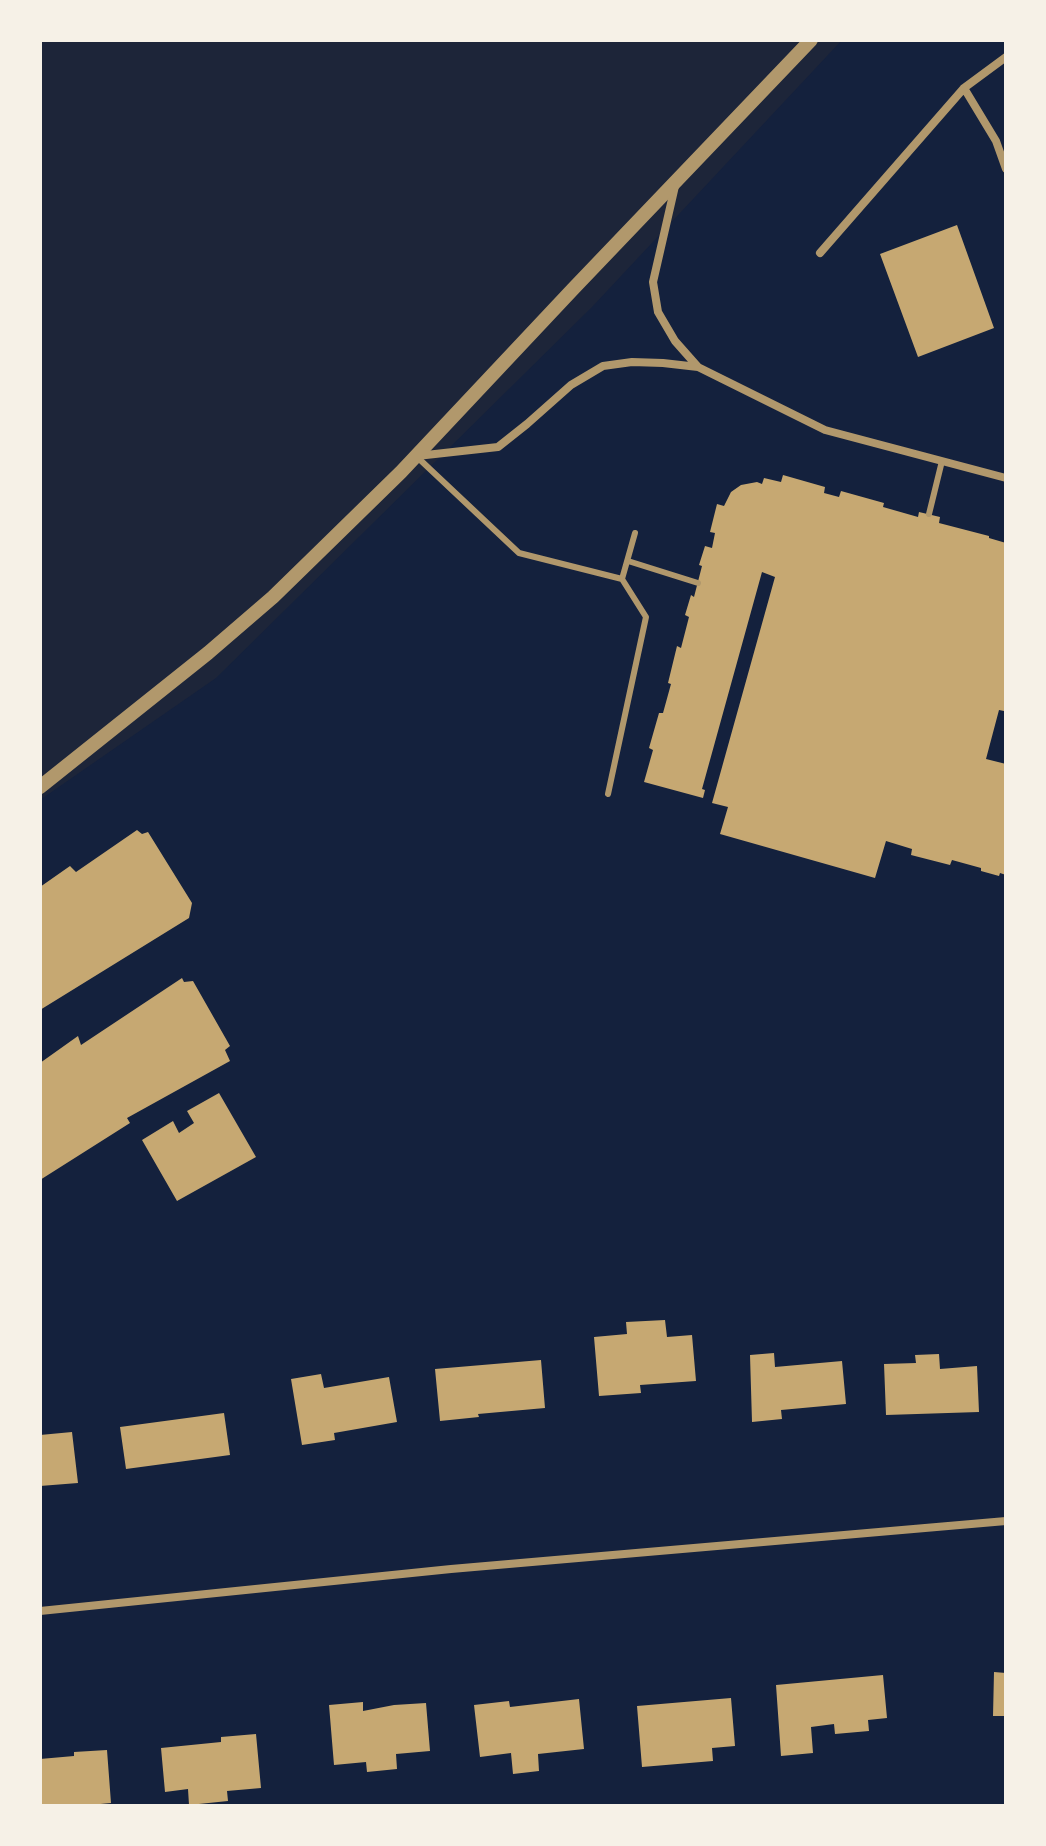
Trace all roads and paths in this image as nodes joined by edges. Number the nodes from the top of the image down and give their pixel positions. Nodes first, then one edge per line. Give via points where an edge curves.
1 (811, 40) edge
2 (1006, 57) edge
3 (964, 88) junction
4 (1006, 169) edge
5 (676, 181) junction
6 (820, 253) dead end
7 (698, 367) junction
8 (416, 456) junction
9 (942, 461) junction
10 (1006, 478) edge
11 (929, 514) dead end
12 (635, 533) dead end
13 (628, 561) junction
14 (622, 579) junction
15 (698, 583) dead end
16 (40, 787) edge
17 (608, 794) dead end
18 (1006, 1521) edge
19 (40, 1611) edge

1 - 5 street
2 - 3 street
3 - 4 street via 996,141
3 - 6 street
5 - 7 street via 653,282 658,312
5 - 8 street
7 - 8 street via 632,362 603,366 571,385 498,447
7 - 9 street via 825,430
8 - 14 lane via 519,553
8 - 16 street via 273,597
9 - 10 street
9 - 11 lane
12 - 13 lane
13 - 14 lane
13 - 15 lane
14 - 17 lane via 646,617
18 - 19 street

